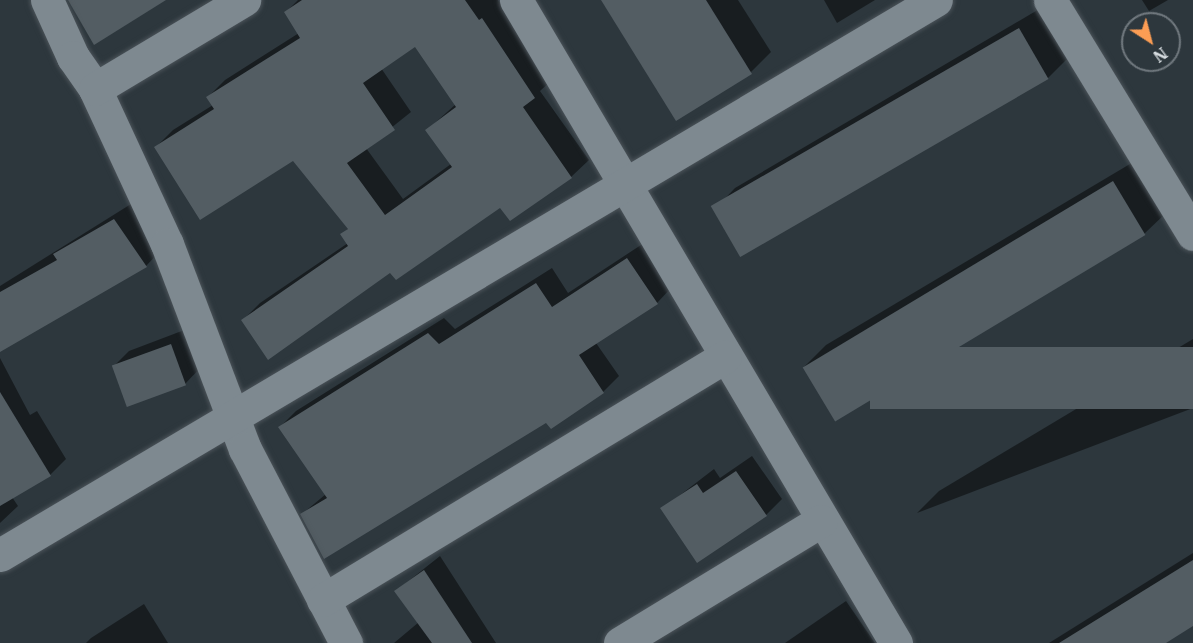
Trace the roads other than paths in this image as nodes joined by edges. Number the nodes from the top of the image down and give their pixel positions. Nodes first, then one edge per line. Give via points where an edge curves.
1 (47, 0) edge
2 (244, 0) edge
3 (516, 0) edge
4 (936, 0) edge
5 (1050, 0) edge
6 (95, 89) junction
7 (624, 182) junction
8 (1193, 234) edge
9 (725, 357) junction
10 (232, 419) junction
11 (821, 521) junction
12 (0, 555) edge
13 (323, 600) junction
14 (346, 643) edge
15 (620, 643) edge
16 (896, 643) edge

1 - 6 street via 73,57
2 - 6 street
3 - 7 street
4 - 7 street
5 - 8 street
6 - 10 street via 167,244
7 - 9 street
7 - 10 street
9 - 11 street
9 - 13 street
10 - 12 street
10 - 13 street
11 - 15 street
11 - 16 street
13 - 14 street

